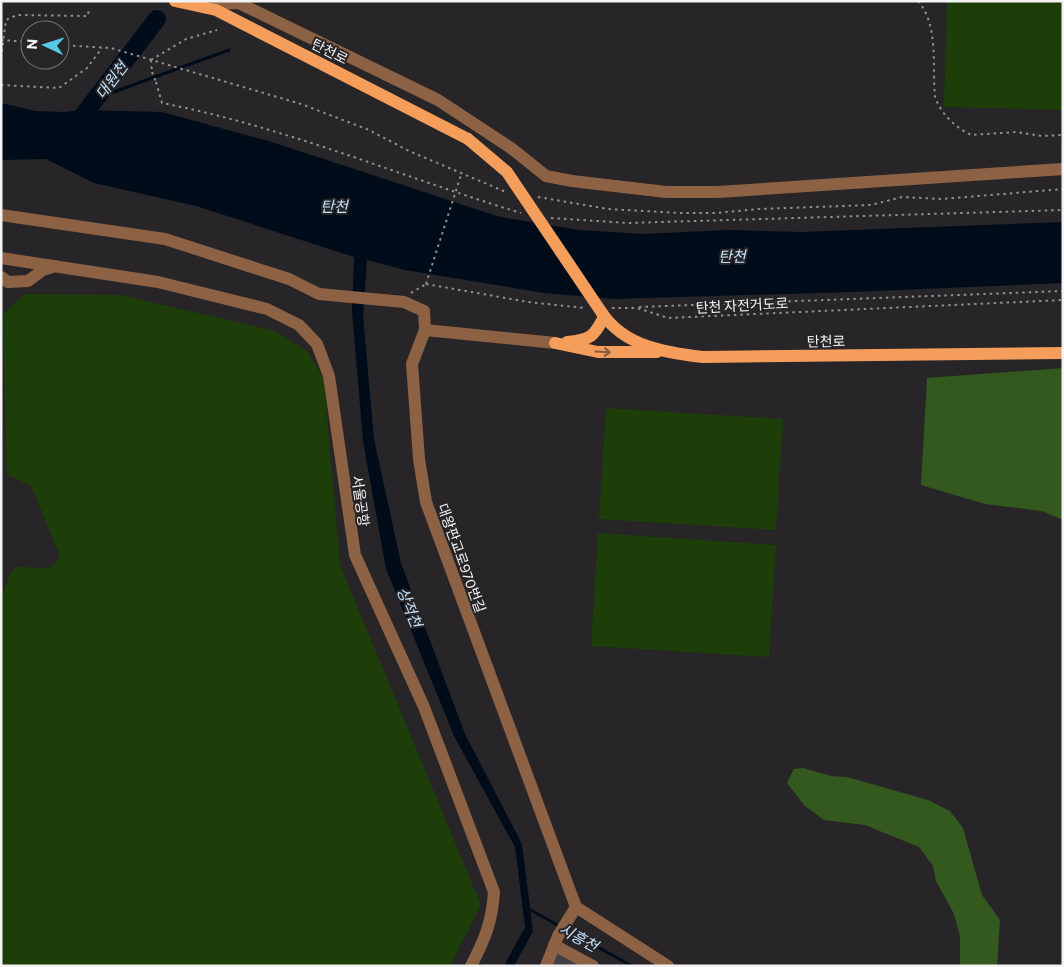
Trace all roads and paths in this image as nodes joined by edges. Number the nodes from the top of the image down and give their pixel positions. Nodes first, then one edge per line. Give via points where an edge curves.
1 (176, 1) edge
2 (918, 1) edge
3 (218, 5) edge
4 (89, 8) dead end
5 (216, 30) dead end
6 (2, 40) edge
7 (20, 41) edge
8 (70, 46) edge
9 (102, 48) junction
10 (1, 58) edge
11 (151, 60) junction
12 (188, 70) dead end
13 (156, 82) dead end
14 (1, 85) edge
15 (1063, 135) edge
16 (1063, 169) edge
17 (461, 174) dead end
18 (1, 215) edge
19 (4, 261) edge
20 (56, 266) junction
21 (1, 277) edge
22 (426, 284) junction
23 (1063, 290) edge
24 (1063, 300) edge
25 (404, 302) junction
26 (590, 308) dead end
27 (637, 308) junction
28 (605, 313) junction
29 (425, 330) junction
30 (555, 343) junction
31 (661, 352) junction
32 (1063, 353) edge
33 (575, 908) junction
34 (556, 941) junction
35 (471, 966) edge
36 (546, 966) edge
37 (593, 966) edge
38 (668, 966) edge

1 - 3 main road, 탄천로
2 - 15 path via 930,22 935,96 944,114 971,136 1016,132
3 - 16 street via 243,5 438,100 511,148 546,176 666,192 718,192
3 - 28 main road, 탄천로, bridge via 468,139 507,172
4 - 6 path via 88,16 10,17 6,20
5 - 11 path via 186,39
6 - 7 path
6 - 10 path
8 - 9 path
9 - 11 path
9 - 14 path via 87,68 59,88
11 - 12 path
11 - 13 path, bridge
17 - 22 path
18 - 25 street via 165,239 288,279 319,294
19 - 20 street, 서울공항
20 - 21 street via 43,270 28,281 8,282
20 - 35 street, 서울공항 via 158,282 267,310 299,325 318,344 329,376 355,555 424,707 494,892 492,917
22 - 25 path via 414,290
22 - 26 path via 528,302
23 - 27 path
24 - 27 path, 탄천 자전거도로 via 668,318
25 - 29 street via 424,311
27 - 28 path, 탄천 자전거도로
28 - 30 main road via 596,334 581,341
28 - 31 main road, 탄천로 via 628,337
29 - 30 street
29 - 33 street, 대왕판교로970번길 via 412,364 419,459 426,502
30 -> 31 main road via 598,352
31 - 32 main road, 탄천로 via 703,357
33 - 34 street
33 - 38 street
34 - 36 street
34 - 37 street

